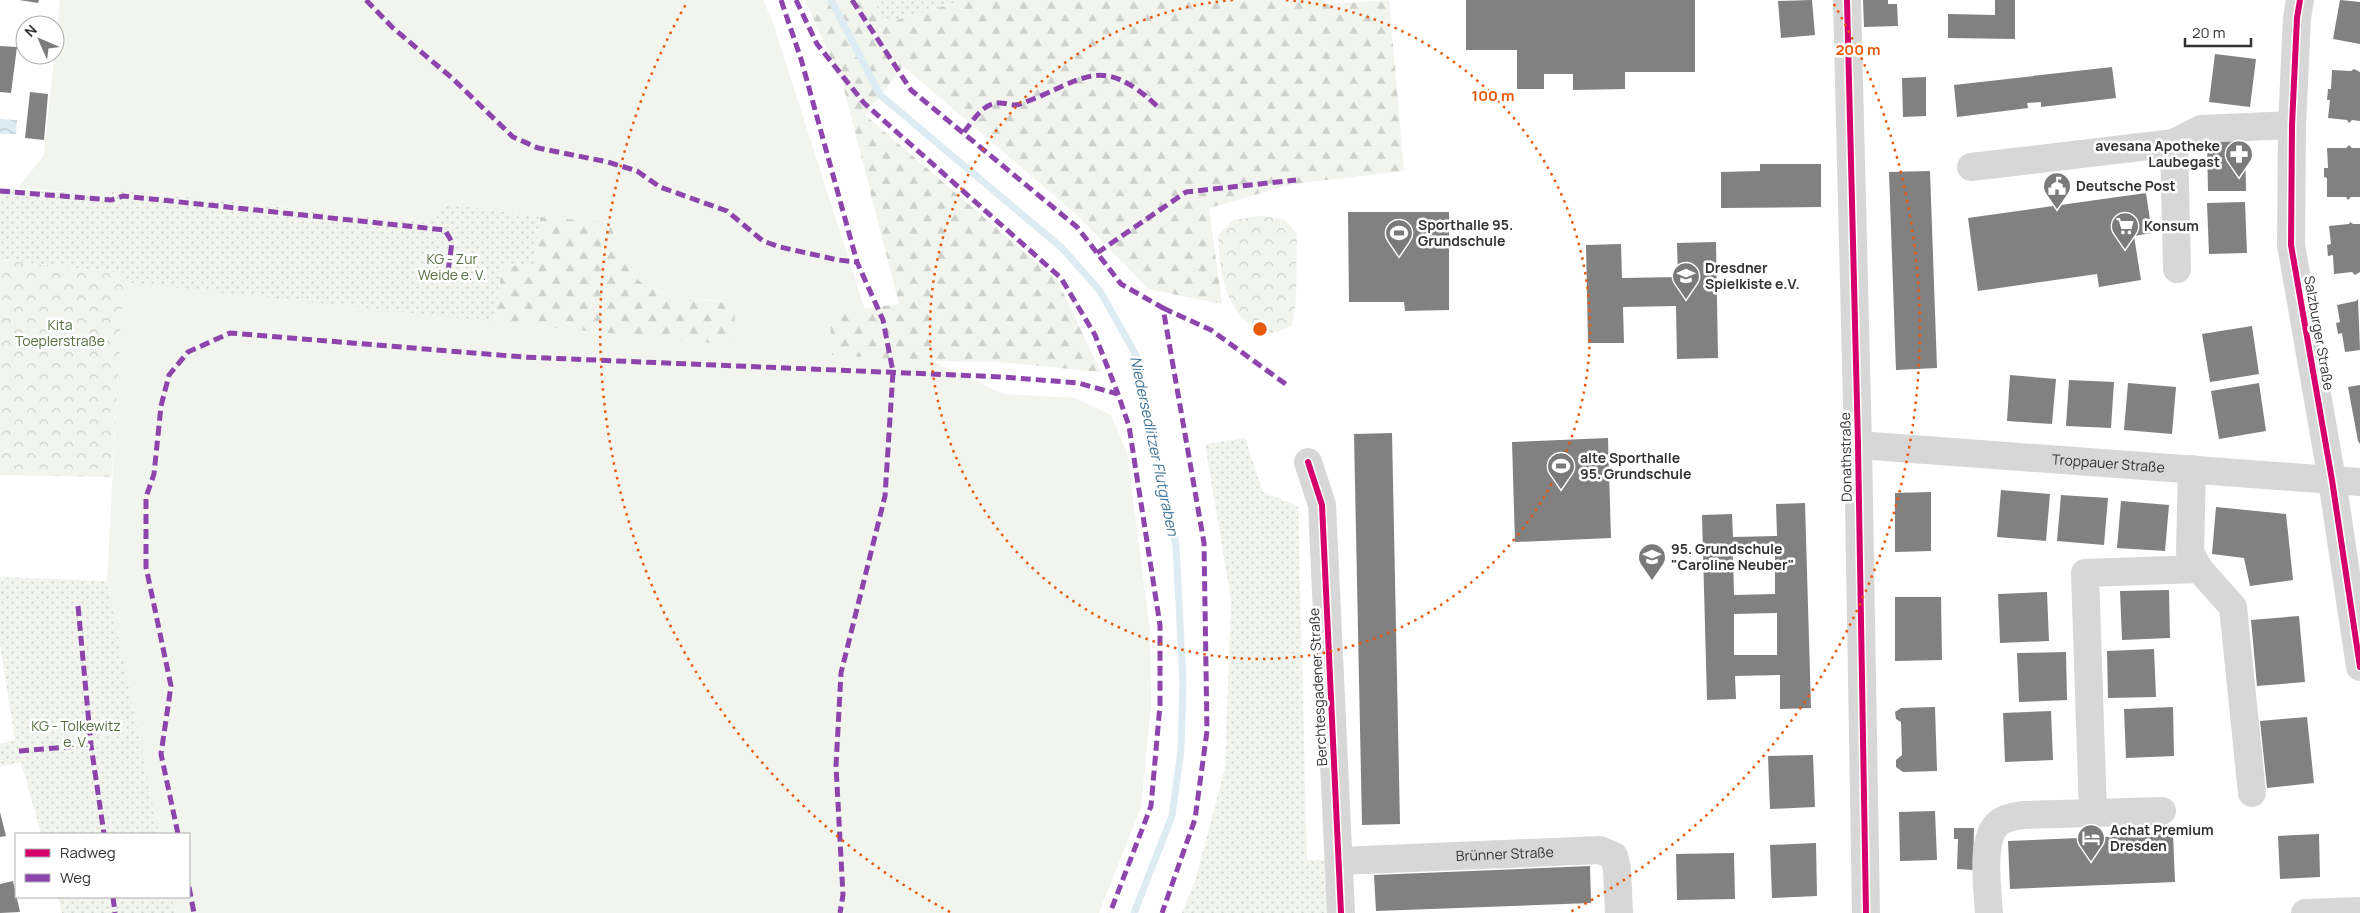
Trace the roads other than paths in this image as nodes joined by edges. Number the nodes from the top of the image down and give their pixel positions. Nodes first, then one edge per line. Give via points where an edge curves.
1 (1847, 0) edge
2 (2300, 0) edge
3 (2292, 125) junction
4 (2174, 143) junction
5 (1971, 167) dead end
6 (2177, 269) dead end
7 (1858, 444) junction
8 (1308, 462) dead end
9 (2192, 469) junction
10 (2332, 480) junction
11 (2360, 482) edge
12 (2199, 569) junction
13 (2360, 667) edge
14 (2252, 793) dead end
15 (2162, 811) dead end
16 (2093, 813) junction
17 (1339, 861) junction
18 (2360, 911) edge
19 (1341, 913) edge
20 (1620, 913) edge
21 (1866, 913) edge
22 (1989, 913) edge
23 (2305, 913) edge

1 - 7 street, Donathstraße
2 - 3 street, Salzburger Straße
3 - 4 street via 2201,129
3 - 10 street, Salzburger Straße via 2292,245
4 - 5 street
4 - 6 street
7 - 9 street, Troppauer Straße
7 - 21 street, Donathstraße
8 - 17 street, Berchtesgadener Straße via 1322,505
9 - 10 street, Troppauer Straße
9 - 12 street via 2190,552
10 - 11 street, Troppauer Straße
10 - 13 street, Salzburger Straße
12 - 14 street via 2233,607
12 - 16 street via 2085,573
15 - 16 street
16 - 22 street via 2023,815 2002,820 1990,834 1987,848
17 - 19 street, Berchtesgadener Straße
17 - 20 street, Brünner Straße via 1600,850 1614,856
18 - 23 street

